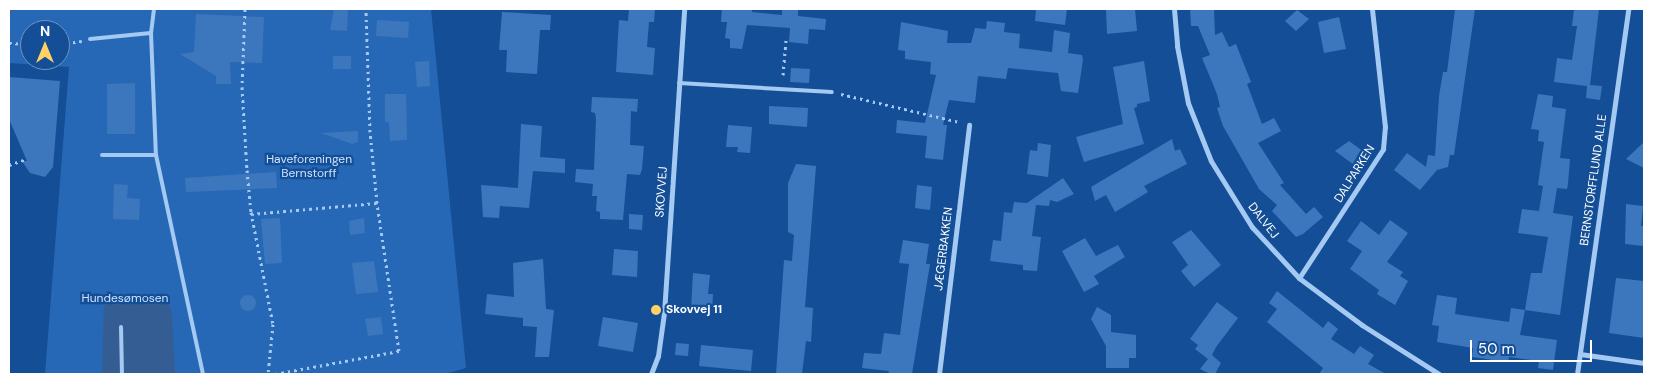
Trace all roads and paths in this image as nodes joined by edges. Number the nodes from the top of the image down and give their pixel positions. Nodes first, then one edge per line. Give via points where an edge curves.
1 (154, 9) edge
2 (245, 9) edge
3 (366, 9) edge
4 (684, 9) edge
5 (1174, 9) edge
6 (1372, 9) edge
7 (1628, 9) edge
8 (151, 33) junction
9 (90, 39) joint
10 (786, 40) dead end
11 (70, 42) edge
12 (782, 75) dead end
13 (679, 83) junction
14 (832, 92) joint
15 (969, 126) joint
16 (102, 156) dead end
17 (156, 156) junction
18 (26, 159) dead end
19 (9, 165) edge
20 (377, 203) junction
21 (252, 214) junction
22 (1299, 278) junction
23 (121, 327) dead end
24 (1580, 354) junction
25 (1644, 363) edge
26 (122, 374) edge
27 (203, 374) edge
28 (268, 374) edge
29 (275, 374) edge
30 (651, 374) edge
31 (939, 374) edge
32 (1439, 374) edge
33 (1576, 374) edge

1 - 8 lane
2 - 21 path via 242,87
3 - 20 path via 370,132
4 - 13 street, SKOVVEJ
5 - 22 street, DALVEJ via 1188,103 1211,162 1252,227
6 - 22 street, DALPARKEN via 1385,127 1383,149
7 - 24 street, BERNSTORFFLUND ALLE
8 - 9 lane
8 - 17 lane
9 - 11 path
10 - 12 path
13 - 14 lane
13 - 30 street, SKOVVEJ via 664,313 658,356
14 - 15 path
15 - 31 street, JÆGERBAKKEN
16 - 17 lane
17 - 27 lane
18 - 19 path
20 - 21 path
20 - 29 path via 399,351
21 - 28 path via 272,324
22 - 32 street, DALVEJ via 1362,325
23 - 26 lane
24 - 25 street
24 - 33 street, BERNSTORFFLUND ALLE

